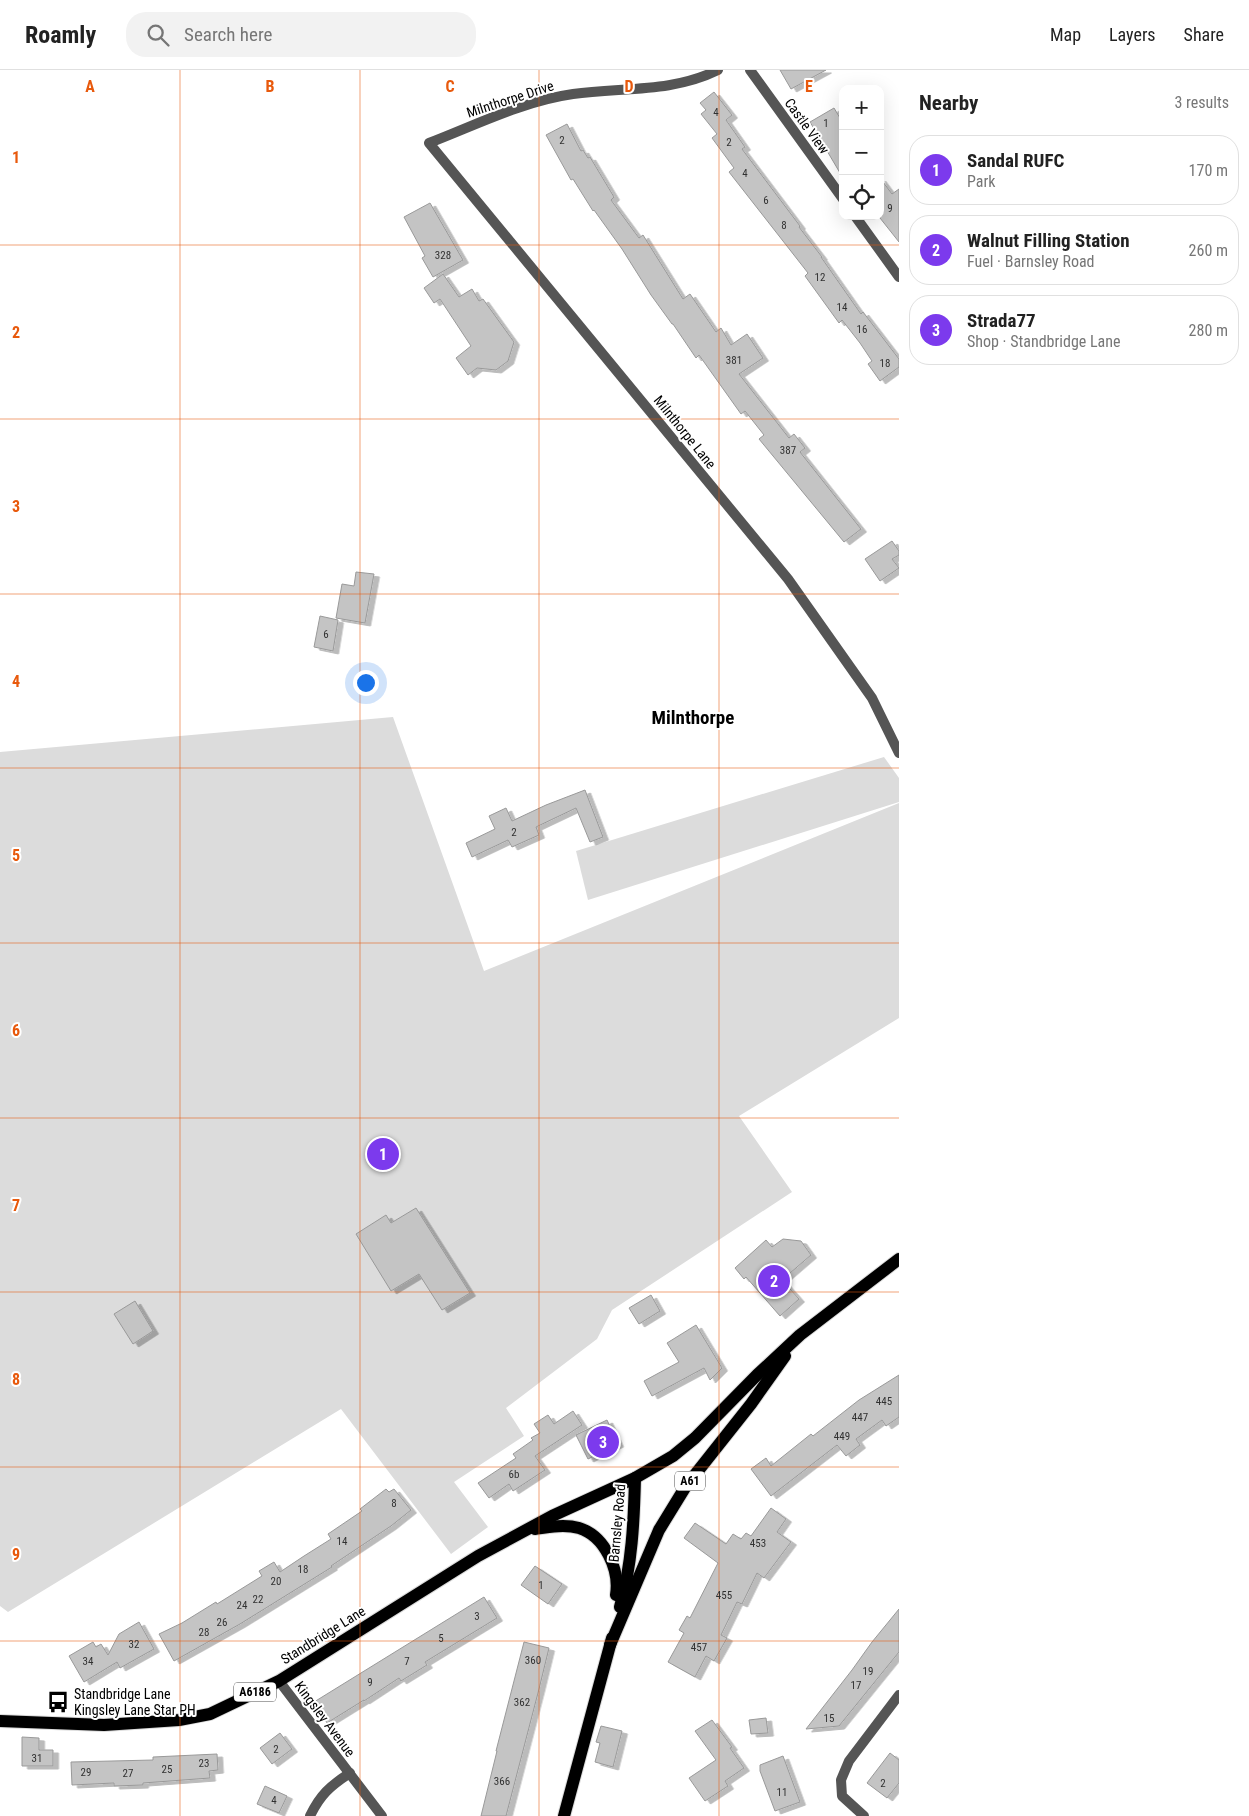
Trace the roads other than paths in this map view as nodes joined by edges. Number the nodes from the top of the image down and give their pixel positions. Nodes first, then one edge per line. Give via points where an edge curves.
1 (718, 70) edge
2 (750, 70) edge
3 (429, 143) joint
4 (839, 193) edge
5 (858, 220) edge
6 (899, 277) edge
7 (899, 754) edge
8 (899, 1259) edge
9 (800, 1335) junction
10 (636, 1478) junction
11 (526, 1530) junction
12 (610, 1645) junction
13 (279, 1681) junction
14 (899, 1696) edge
15 (0, 1721) edge
16 (350, 1774) junction
17 (310, 1816) edge
18 (382, 1816) edge
19 (564, 1816) edge
20 (864, 1816) edge

1 - 3 street, Milnthorpe Drive via 673,86 573,94 540,101
2 - 4 street, Castle View
3 - 7 street, Milnthorpe Lane via 788,578 872,698
5 - 6 street
8 - 9 main road, Barnsley Road / A61
9 - 10 main road, Barnsley Road / A61 via 695,1438 673,1456
9 - 12 main road, A61 via 686,1486 659,1530
10 - 11 main road, Standbridge Lane / A6186
10 - 12 main road, Barnsley Road / A61 via 633,1534 624,1593
11 - 12 main road, A61 via 556,1526 579,1528 596,1538 609,1554 618,1582
11 - 13 main road, Standbridge Lane / A6186 via 444,1577
12 - 19 main road, Barnsley Road / A61
13 - 15 main road, Standbridge Lane / A6186 via 210,1714 179,1720 104,1724
13 - 16 street, Kingsley Avenue
14 - 20 street via 849,1761 841,1780 842,1796
16 - 17 street, Kingsley Avenue via 319,1798
16 - 18 street, Kingsley Avenue

